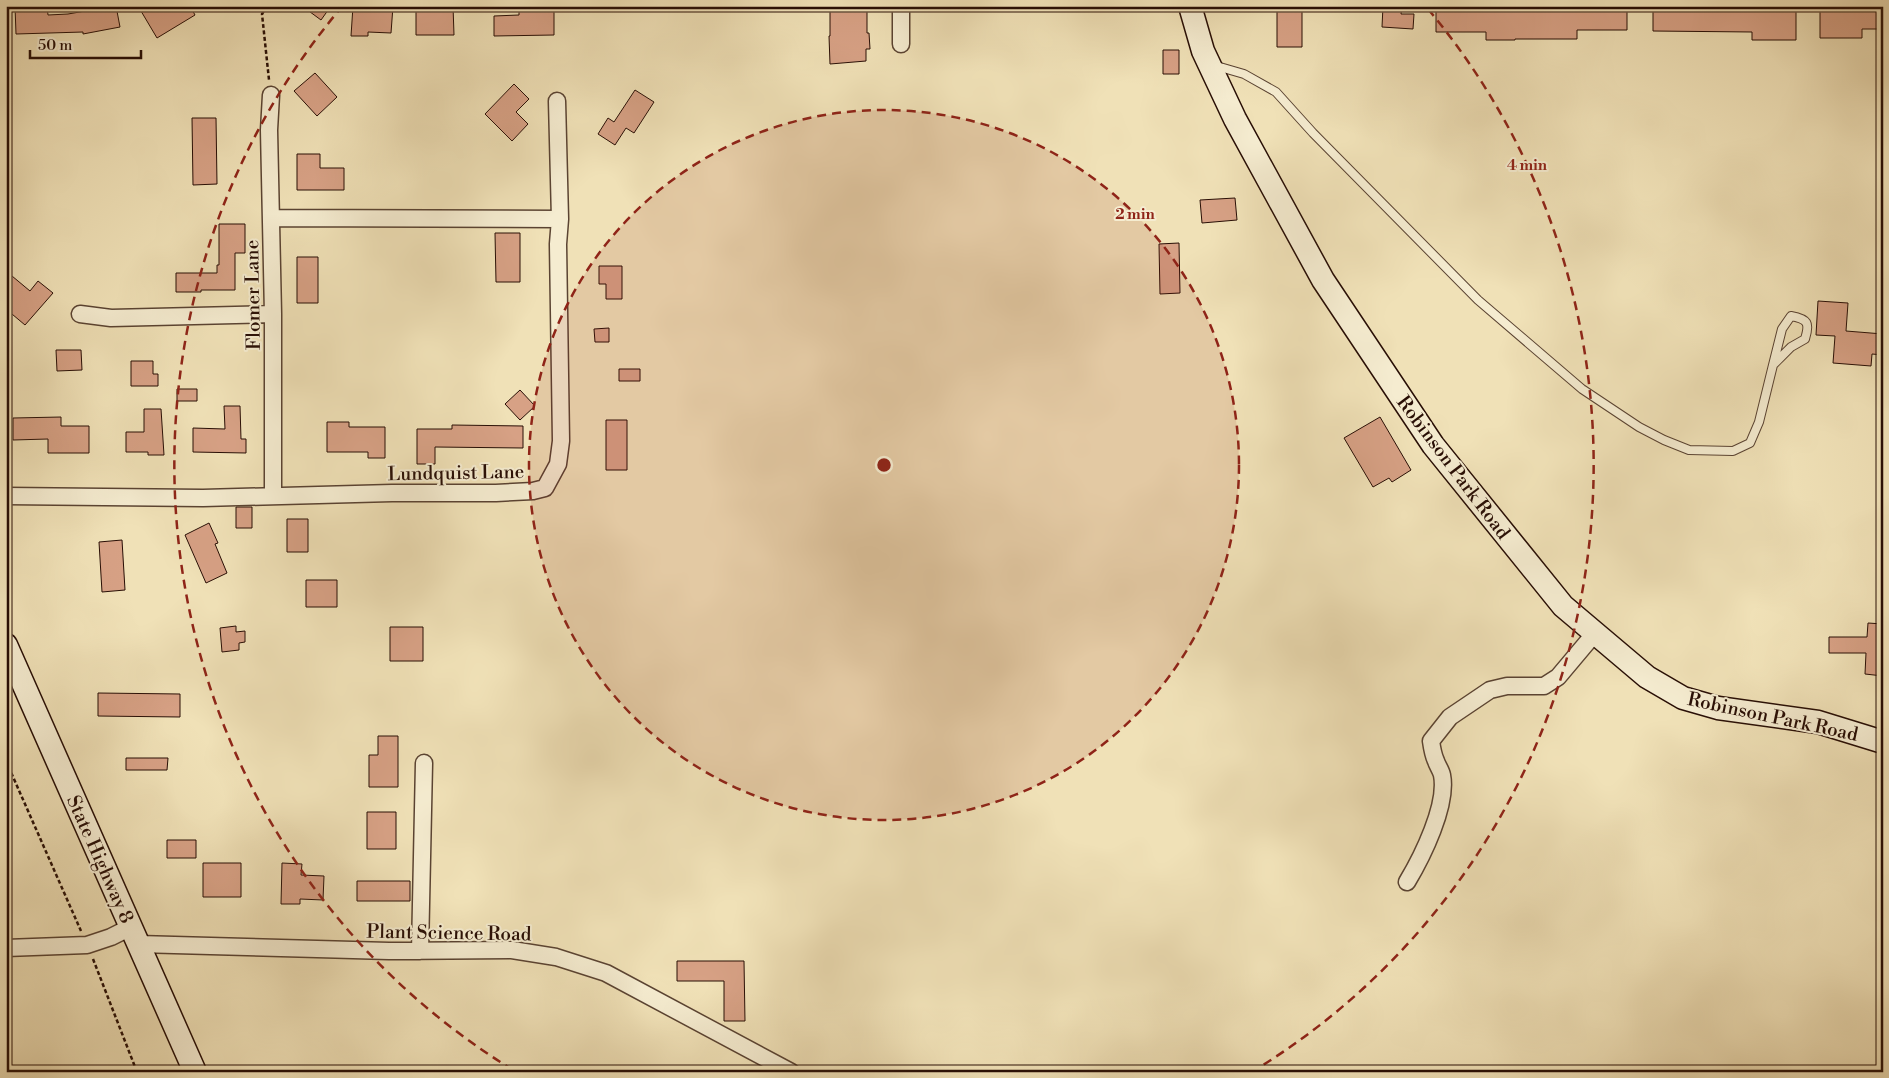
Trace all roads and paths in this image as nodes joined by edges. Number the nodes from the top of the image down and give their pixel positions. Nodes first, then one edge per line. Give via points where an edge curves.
1 (267, 6) edge
2 (901, 6) edge
3 (1190, 6) edge
4 (901, 44) dead end
5 (1209, 64) junction
6 (270, 95) joint
7 (557, 101) dead end
8 (271, 218) junction
9 (560, 219) junction
10 (80, 314) dead end
11 (273, 314) junction
12 (1773, 365) junction
13 (273, 495) junction
14 (6, 496) edge
15 (1595, 633) junction
16 (6, 645) edge
17 (1883, 742) edge
18 (6, 761) edge
19 (424, 762) dead end
20 (1407, 882) dead end
21 (134, 935) junction
22 (87, 945) junction
23 (6, 948) edge
24 (420, 950) junction
25 (138, 1072) edge
26 (195, 1072) edge
27 (791, 1072) edge

1 - 6 path via 262,14
2 - 4 street
3 - 5 street, Robinson Park Road
5 - 12 lane via 1244,74 1276,92 1478,300 1582,390 1647,431 1689,450 1732,451 1750,443 1759,422
5 - 15 street, Robinson Park Road via 1235,119 1323,280 1433,445 1563,606
6 - 8 street, Flomer Lane
7 - 9 street, Lundquist Lane
8 - 9 street
8 - 11 street, Flomer Lane
9 - 13 street, Lundquist Lane via 561,441 558,464 545,488 496,493
10 - 11 street via 111,318
11 - 13 street, Flomer Lane
12 - 12 lane via 1782,329 1791,316 1801,317 1809,328 1805,339 1791,347
13 - 14 street, Lundquist Lane via 203,498
15 - 17 street, Robinson Park Road via 1647,677 1683,698 1718,708 1818,722
15 - 20 street via 1558,677 1544,686 1507,686 1490,690 1450,717 1438,731 1431,742 1442,774 1442,792 1431,835
16 - 21 street, State Highway 8
18 - 22 path
19 - 24 street
21 - 22 street via 111,937
21 - 24 street, Plant Science Road
21 - 26 street, State Highway 8
22 - 23 street
22 - 25 path
24 - 27 street, Plant Science Road via 512,950 556,957 606,973

